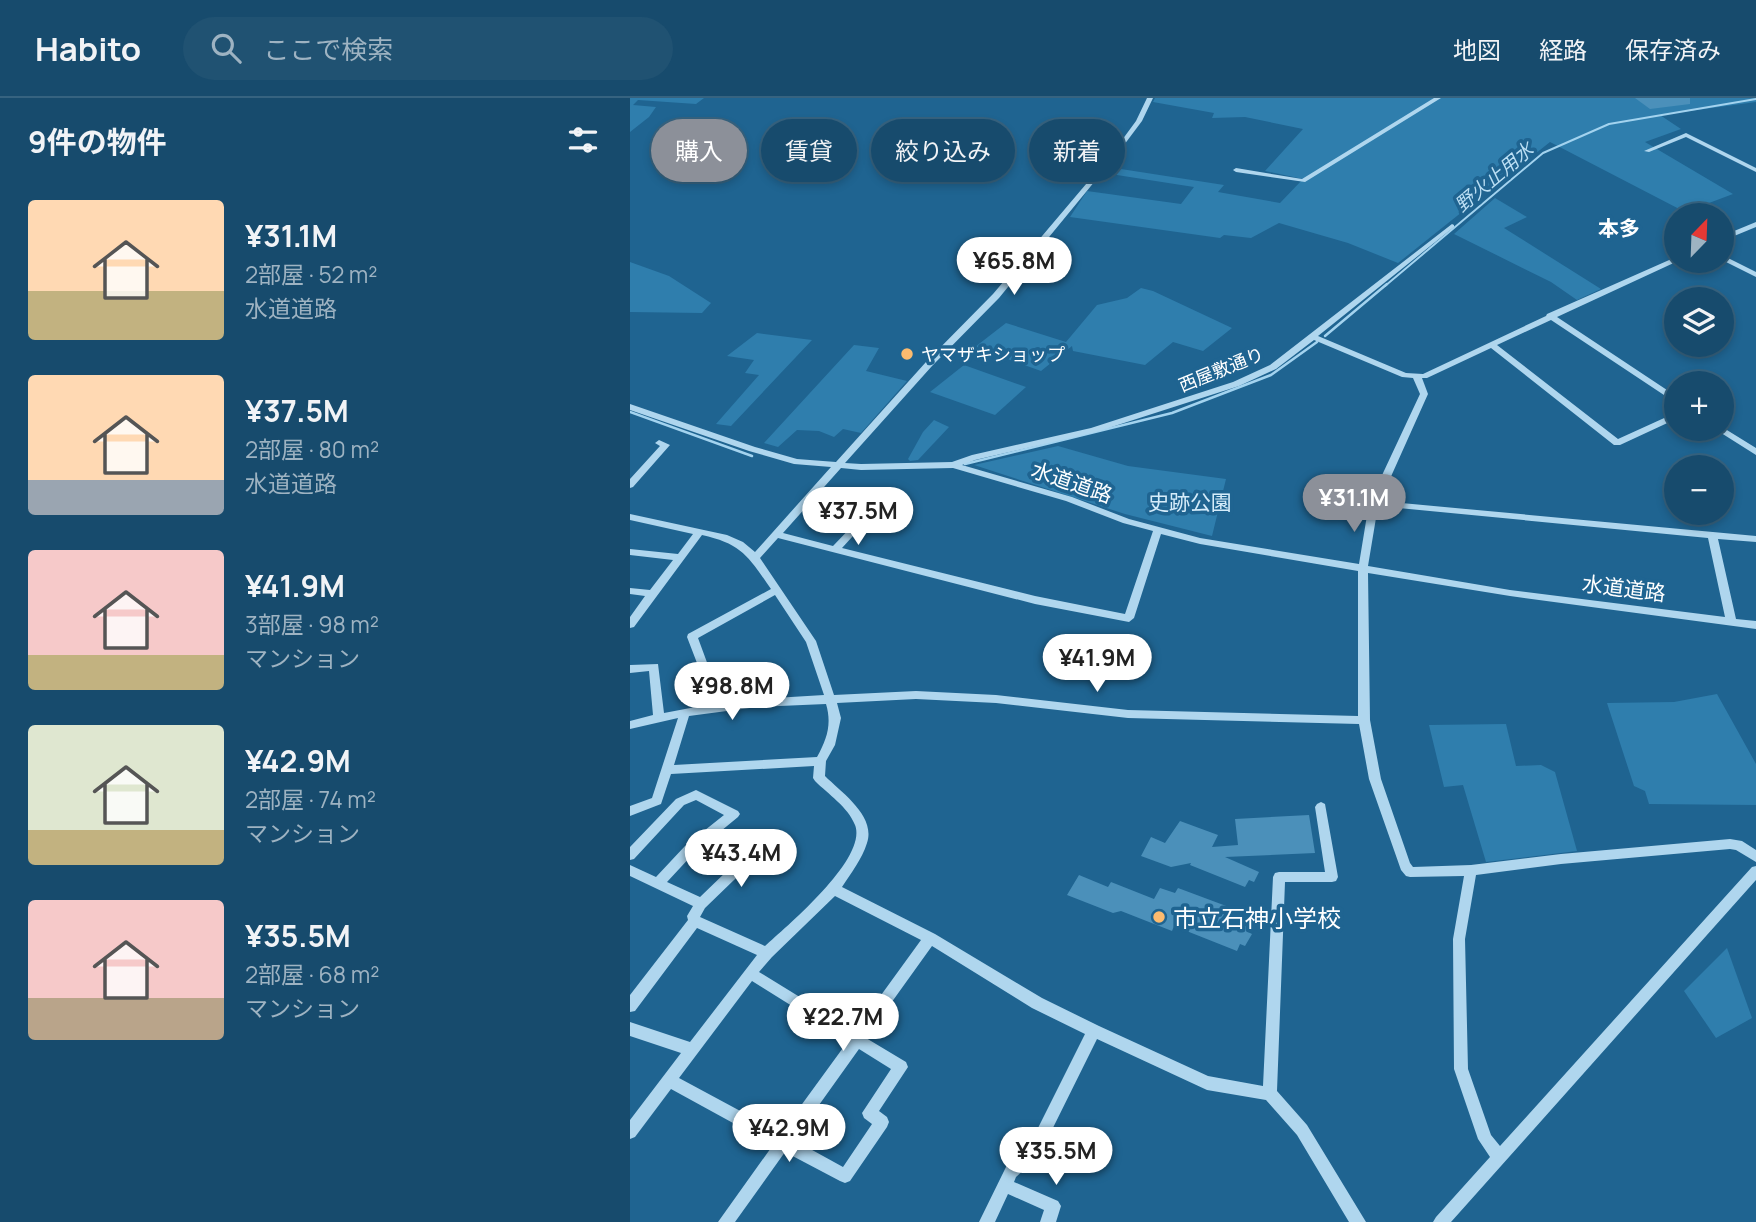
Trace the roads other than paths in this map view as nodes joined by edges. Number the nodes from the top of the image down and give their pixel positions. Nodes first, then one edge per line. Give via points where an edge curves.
1 (1150, 98) edge
2 (1438, 98) edge
3 (1647, 151) dead end
4 (1236, 170) dead end
5 (1756, 170) edge
6 (1756, 224) edge
7 (1452, 226) dead end
8 (1734, 234) edge
9 (1734, 263) edge
10 (1664, 264) edge
11 (1756, 275) edge
12 (1550, 316) junction
13 (1313, 337) junction
14 (1492, 345) junction
15 (1417, 377) junction
16 (1664, 391) edge
17 (630, 407) edge
18 (1664, 421) edge
19 (1734, 438) edge
20 (659, 443) dead end
21 (1756, 452) edge
22 (953, 465) junction
23 (837, 466) junction
24 (630, 485) edge
25 (1374, 503) junction
26 (630, 517) edge
27 (860, 523) dead end
28 (1158, 530) junction
29 (700, 531) junction
30 (1712, 534) junction
31 (778, 535) junction
32 (1756, 539) edge
33 (835, 549) junction
34 (630, 552) edge
35 (680, 557) junction
36 (755, 558) junction
37 (1363, 569) junction
38 (776, 590) junction
39 (630, 591) edge
40 (653, 594) junction
41 (1731, 621) junction
42 (630, 624) edge
43 (1756, 625) edge
44 (630, 668) edge
45 (831, 701) junction
46 (712, 708) junction
47 (685, 712) junction
48 (659, 718) junction
49 (1364, 720) junction
50 (630, 724) edge
51 (820, 761) junction
52 (667, 770) junction
53 (1321, 807) dead end
54 (630, 811) edge
55 (759, 848) dead end
56 (630, 855) edge
57 (1756, 857) edge
58 (630, 870) edge
59 (1471, 870) junction
60 (1756, 871) edge
61 (658, 883) junction
62 (834, 888) junction
63 (701, 904) junction
64 (695, 921) junction
65 (930, 938) junction
66 (767, 953) junction
67 (750, 974) junction
68 (630, 1006) edge
69 (630, 1029) edge
70 (1094, 1031) junction
71 (856, 1041) junction
72 (691, 1049) junction
73 (669, 1080) junction
74 (1270, 1094) junction
75 (630, 1132) edge
76 (784, 1141) junction
77 (1499, 1157) junction
78 (1004, 1185) junction
79 (726, 1222) edge
80 (987, 1222) edge
81 (1048, 1222) edge
82 (1358, 1222) edge
83 (1441, 1222) edge

1 - 23 street via 1139,121 1062,219
2 - 4 street via 1303,181
3 - 5 street via 1686,135
6 - 8 street
7 - 13 street, 西屋敷通り
9 - 11 street
10 - 12 street
12 - 14 street
12 - 16 street
13 - 15 street
13 - 22 street, 西屋敷通り via 1273,367 1236,384 1093,430
14 - 15 street
14 - 18 street via 1617,443
15 - 25 street via 1424,394
17 - 23 street, 水道道路 via 782,458
19 - 21 street
20 - 24 street via 667,445
22 - 23 street, 水道道路
22 - 28 street, 水道道路
23 - 31 street
25 - 30 street
25 - 37 street
26 - 29 street
27 - 33 street
28 - 33 street via 1129,618 1035,600
28 - 37 street, 水道道路
29 - 35 street
29 - 36 street via 740,544
30 - 32 street
30 - 41 street
31 - 33 street
31 - 36 street
34 - 35 street
35 - 40 street
36 - 38 street
37 - 41 street, 水道道路
37 - 49 street
38 - 45 street via 811,641
38 - 46 street via 692,637 707,676
39 - 40 street
40 - 42 street
41 - 43 street, 水道道路
44 - 48 street via 654,667
45 - 46 street
45 - 49 street via 916,695 1128,714
45 - 51 street via 836,718
46 - 47 street
47 - 48 street
47 - 52 street
48 - 50 street
49 - 59 street via 1376,779 1405,866 1410,872
51 - 52 street
51 - 62 street via 819,778 851,808 862,826 862,841
52 - 54 street via 657,801
53 - 74 street via 1332,877 1279,877
55 - 63 street
56 - 61 street via 681,802 696,795 734,814 689,850
57 - 59 street via 1730,844
58 - 61 street
59 - 77 street via 1459,939 1461,1069 1485,1139
60 - 77 street
61 - 63 street
62 - 65 street
62 - 66 street
63 - 64 street via 693,916
64 - 66 street
64 - 68 street
65 - 70 street via 1012,990
65 - 71 street
66 - 67 street
67 - 71 street
67 - 72 street
69 - 72 street
70 - 74 street via 1207,1083
70 - 78 street via 1034,1151
71 - 76 street
71 - 76 street via 901,1067 869,1113 882,1122 845,1176
72 - 73 street
73 - 75 street
73 - 76 street
74 - 82 street via 1303,1130
76 - 79 street
77 - 83 street
78 - 80 street
78 - 81 street via 1053,1206

